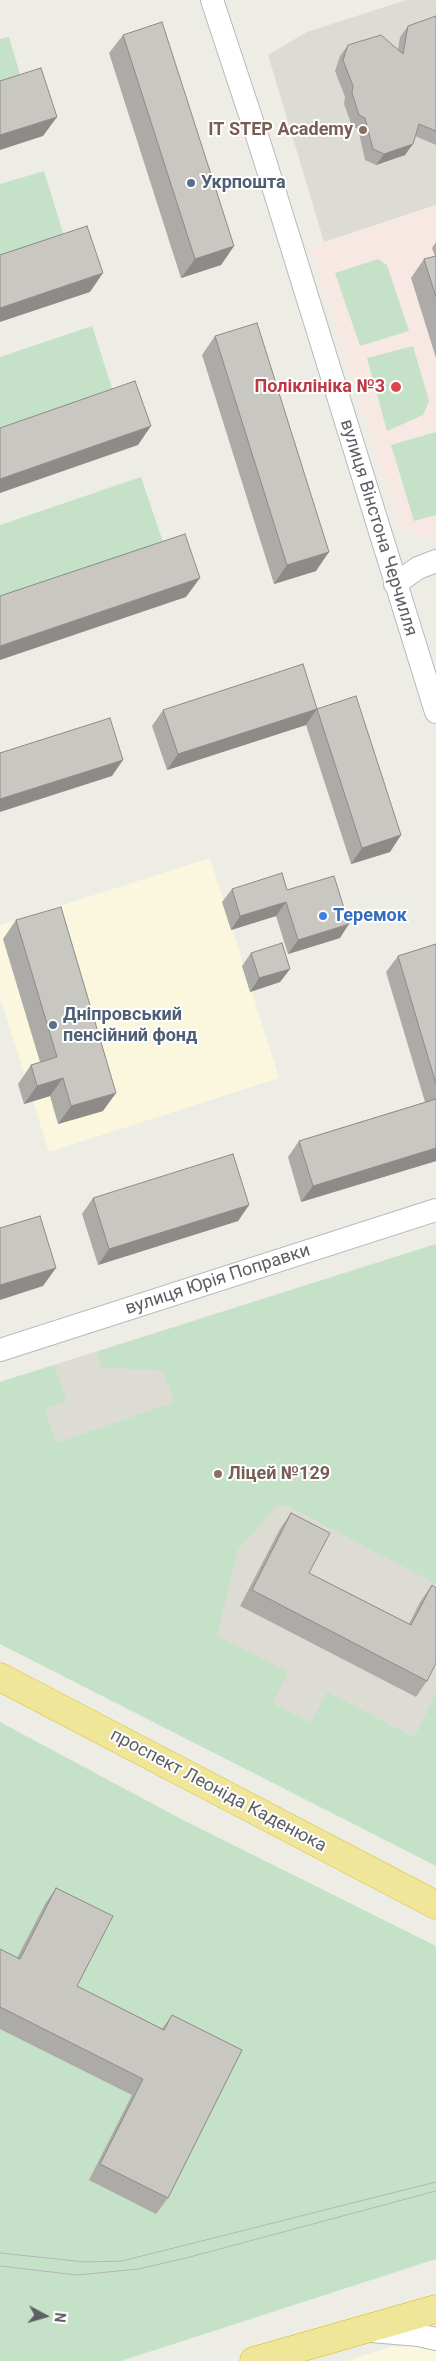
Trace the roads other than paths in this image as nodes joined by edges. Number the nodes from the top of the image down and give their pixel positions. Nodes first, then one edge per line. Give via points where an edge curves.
1 (212, 0) edge
2 (436, 562) edge
3 (395, 584) junction
4 (436, 712) edge
5 (436, 1210) edge
6 (0, 1350) edge
7 (0, 1677) edge
8 (436, 1905) edge
9 (436, 2309) edge
10 (360, 2330) junction
11 (436, 2338) edge
12 (254, 2361) edge

1 - 3 street, вулиця Вінстона Черчилля
2 - 3 street via 418,568
3 - 4 street, вулиця Вінстона Черчилля
5 - 6 street, вулиця Юрія Поправки
7 - 8 highway, проспект Леоніда Каденюка
9 - 10 highway
10 - 11 street
10 - 12 highway

